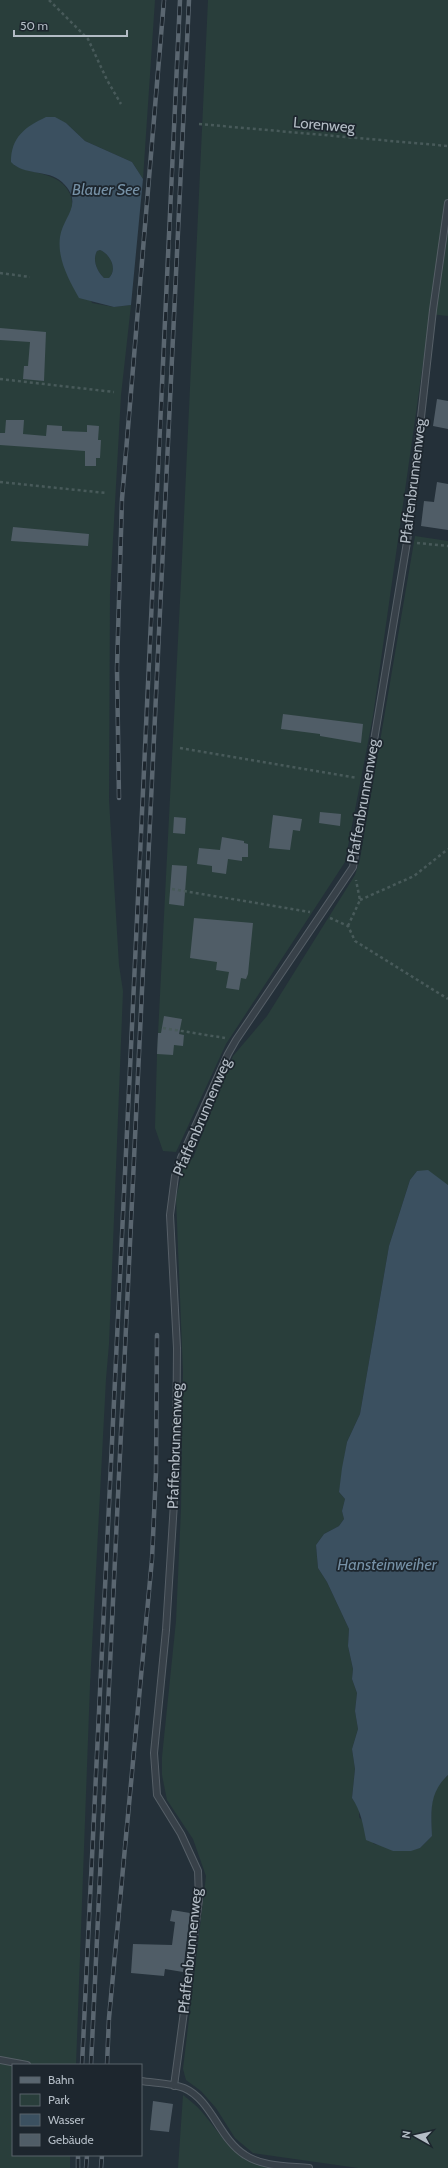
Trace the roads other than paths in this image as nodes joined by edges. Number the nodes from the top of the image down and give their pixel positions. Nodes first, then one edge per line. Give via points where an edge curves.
1 (448, 203) edge
2 (0, 2060) edge
3 (22, 2064) edge
4 (142, 2081) edge
5 (174, 2086) junction
6 (308, 2168) edge

1 - 5 lane, Pfaffenbrunnenweg via 433,310 407,542 353,867 236,1040 175,1176 170,1215 177,1348 176,1471 166,1630 154,1753 157,1795 181,1834 198,1871 199,1900
2 - 3 lane
4 - 5 lane
5 - 6 lane via 183,2088 198,2098 219,2128 246,2155 266,2163

